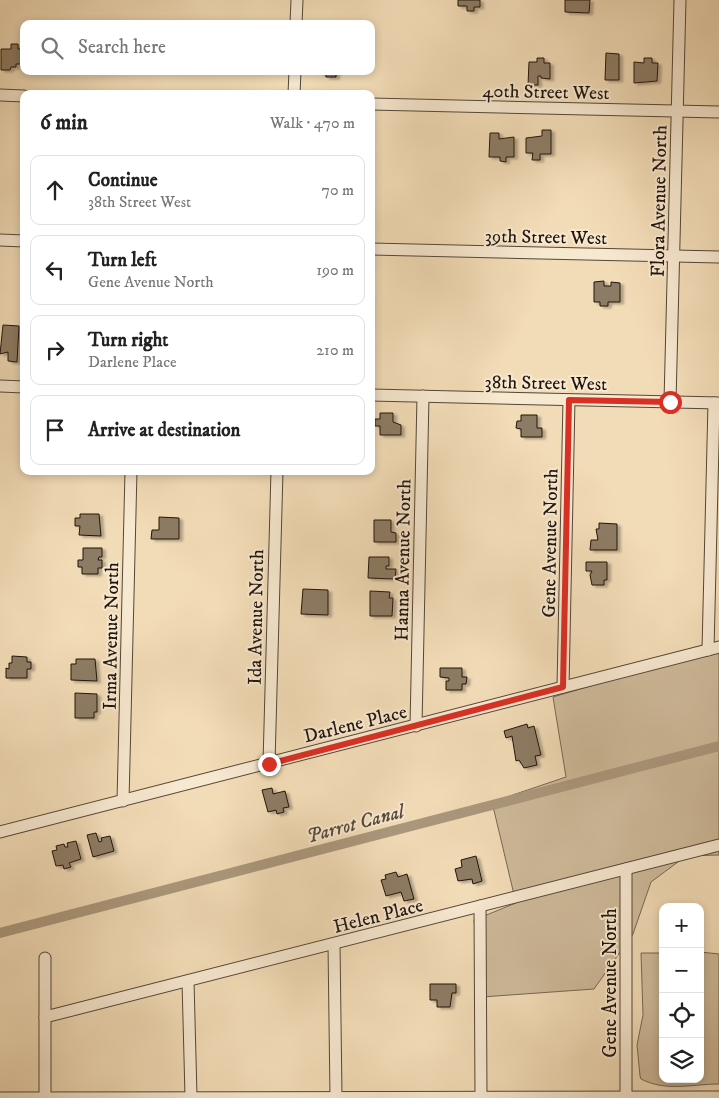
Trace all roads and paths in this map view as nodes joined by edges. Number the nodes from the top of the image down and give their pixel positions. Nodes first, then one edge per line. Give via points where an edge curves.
1 (297, 0) edge
2 (680, 0) edge
3 (296, 20) edge
4 (295, 75) edge
5 (294, 90) edge
6 (0, 95) edge
7 (20, 96) edge
8 (375, 104) edge
9 (677, 111) junction
10 (719, 112) edge
11 (0, 240) edge
12 (20, 241) edge
13 (375, 249) edge
14 (674, 256) junction
15 (719, 257) edge
16 (0, 386) edge
17 (20, 386) edge
18 (375, 395) edge
19 (423, 396) junction
20 (569, 400) junction
21 (670, 402) junction
22 (717, 403) edge
23 (131, 475) edge
24 (277, 475) edge
25 (713, 649) edge
26 (563, 687) junction
27 (416, 726) junction
28 (269, 764) junction
29 (123, 801) junction
30 (0, 832) edge
31 (719, 845) edge
32 (626, 869) junction
33 (480, 906) junction
34 (334, 944) junction
35 (45, 958) dead end
36 (188, 981) junction
37 (45, 1017) junction
38 (45, 1096) junction
39 (191, 1096) junction
40 (336, 1097) junction
41 (375, 1097) edge
42 (481, 1097) junction
43 (626, 1097) junction
44 (719, 1097) edge
45 (0, 1098) edge

1 - 3 street
2 - 9 street, Flora Avenue North
4 - 5 street
6 - 7 street
8 - 9 street, 40th Street West
9 - 10 street, 40th Street West
9 - 14 street, Flora Avenue North
11 - 12 street
13 - 14 street, 39th Street West
14 - 15 street, 39th Street West
14 - 21 street, Flora Avenue North
16 - 17 street
18 - 19 street, 38th Street West
19 - 20 street, 38th Street West
19 - 27 street, Hanna Avenue North
20 - 21 street, 38th Street West
20 - 26 street, Gene Avenue North
21 - 22 street, 38th Street West
22 - 25 street
23 - 29 street, Irma Avenue North
24 - 28 street, Ida Avenue North
25 - 26 street, Darlene Place
26 - 27 street, Darlene Place
27 - 28 street, Darlene Place
28 - 29 street, Darlene Place
29 - 30 street, Darlene Place
31 - 32 street, Helen Place
32 - 33 street, Helen Place
32 - 43 street, Gene Avenue North
33 - 34 street, Helen Place
33 - 42 street
34 - 36 street, Helen Place
34 - 40 street
35 - 37 street
36 - 37 street, Helen Place
36 - 39 street
37 - 38 street
38 - 39 street
38 - 45 street
39 - 40 street
40 - 41 street
41 - 42 street
42 - 43 street
43 - 44 street

